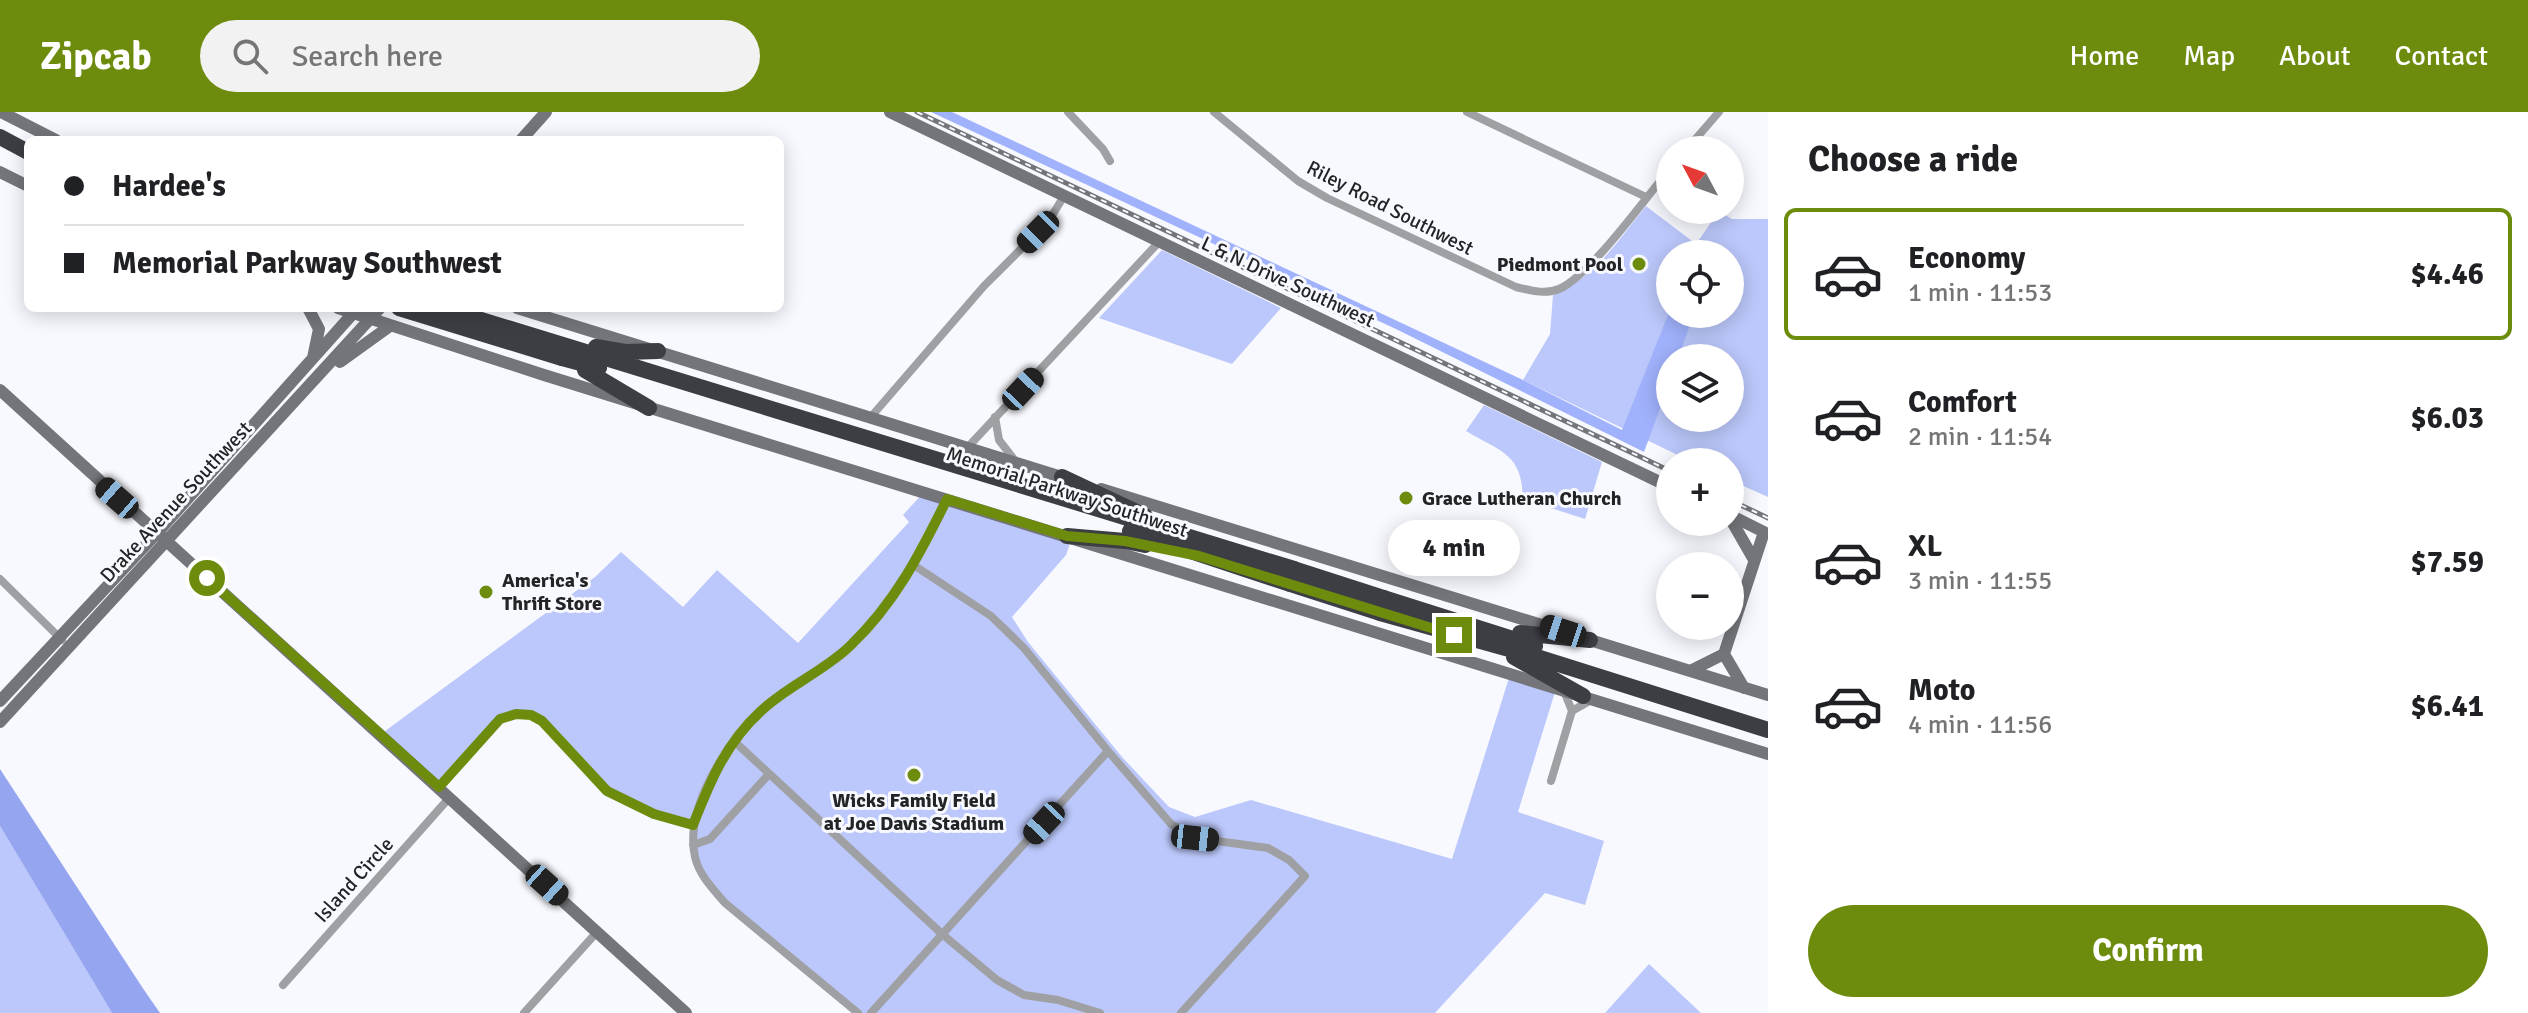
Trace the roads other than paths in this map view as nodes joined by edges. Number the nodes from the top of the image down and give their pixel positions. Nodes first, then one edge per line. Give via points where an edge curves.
1 (1, 112) edge
2 (546, 112) edge
3 (890, 112) edge
4 (1068, 112) edge
5 (1214, 112) edge
6 (1467, 112) edge
7 (1719, 112) edge
8 (48, 136) edge
9 (525, 136) edge
10 (1698, 136) edge
11 (0, 137) edge
12 (0, 149) edge
13 (24, 150) edge
14 (24, 161) edge
15 (1110, 161) dead end
16 (0, 172) edge
17 (24, 184) edge
18 (1656, 185) edge
19 (1064, 196) junction
20 (1646, 197) junction
21 (1158, 243) junction
22 (310, 312) edge
23 (355, 312) edge
24 (358, 312) edge
25 (377, 312) edge
26 (409, 312) edge
27 (412, 312) edge
28 (455, 312) edge
29 (530, 312) edge
30 (371, 319) junction
31 (390, 326) junction
32 (416, 334) junction
33 (545, 340) junction
34 (658, 351) junction
35 (562, 358) junction
36 (313, 359) junction
37 (306, 389) junction
38 (0, 390) edge
39 (649, 408) junction
40 (995, 417) junction
41 (870, 418) junction
42 (234, 447) junction
43 (967, 448) junction
44 (245, 458) junction
45 (1017, 463) junction
46 (215, 469) junction
47 (1062, 477) junction
48 (226, 479) junction
49 (1656, 480) edge
50 (947, 499) junction
51 (1744, 521) edge
52 (1766, 528) edge
53 (1170, 531) junction
54 (156, 534) junction
55 (1067, 536) junction
56 (1741, 536) edge
57 (166, 543) junction
58 (1305, 553) junction
59 (1199, 556) junction
60 (1753, 558) junction
61 (915, 566) junction
62 (1374, 574) junction
63 (1292, 577) junction
64 (0, 579) edge
65 (1302, 609) junction
66 (1361, 627) junction
67 (1480, 634) junction
68 (59, 638) junction
69 (1590, 640) junction
70 (70, 647) junction
71 (1724, 654) junction
72 (1690, 671) junction
73 (1744, 688) junction
74 (1564, 691) junction
75 (1768, 695) edge
76 (1588, 698) junction
77 (0, 701) edge
78 (1572, 711) junction
79 (1768, 720) edge
80 (0, 722) edge
81 (1768, 730) edge
82 (734, 741) junction
83 (1108, 751) junction
84 (1768, 754) edge
85 (769, 774) junction
86 (1551, 781) dead end
87 (439, 787) junction
88 (450, 797) junction
89 (693, 825) junction
90 (693, 845) junction
91 (597, 932) junction
92 (942, 934) junction
93 (283, 985) dead end
94 (524, 1013) edge
95 (686, 1013) edge
96 (858, 1013) edge
97 (871, 1013) edge
98 (1100, 1013) edge
99 (1181, 1013) edge

1 - 8 street
2 - 9 street
3 - 19 street, L & N Drive Southwest
4 - 15 street
5 - 20 street, Riley Road Southwest via 1298,181 1327,198 1477,270 1540,292 1558,290 1578,276
6 - 20 street
7 - 10 street
11 - 13 highway
12 - 14 highway
16 - 17 street
18 - 20 street
19 - 21 street, L & N Drive Southwest
19 - 41 street via 1048,222 984,286
21 - 40 street
21 - 49 street, L & N Drive Southwest
22 - 36 street via 319,329
23 - 36 street, Drake Avenue Southwest
24 - 30 street
25 - 30 street, Drake Avenue Southwest
26 - 32 street
27 - 35 highway, Memorial Parkway Southwest, bridge
28 - 33 highway, Memorial Parkway Southwest
29 - 34 street
30 - 31 street
30 - 37 street, Drake Avenue Southwest
31 - 32 street
31 - 37 street
32 - 39 street
33 - 34 highway via 625,352
33 - 53 highway, Memorial Parkway Southwest
34 - 41 street
35 - 39 highway
35 - 59 highway, Memorial Parkway Southwest
36 - 42 street, Drake Avenue Southwest
37 - 44 street, Drake Avenue Southwest
38 - 54 street
39 - 50 street
40 - 43 street
40 - 45 street via 999,440
41 - 43 street
42 - 44 street
42 - 46 street, Drake Avenue Southwest
43 - 45 street
44 - 48 street, Drake Avenue Southwest
45 - 47 street
46 - 48 street
46 - 54 street, Drake Avenue Southwest
47 - 53 highway
47 - 58 street
48 - 57 street, Drake Avenue Southwest
50 - 55 street
50 - 61 street
51 - 52 street
52 - 60 street
53 - 63 highway, Memorial Parkway Southwest
54 - 57 street
54 - 68 street, Drake Avenue Southwest
55 - 59 highway
55 - 65 street
56 - 60 street
57 - 70 street, Drake Avenue Southwest
57 - 87 street
58 - 62 street
58 - 65 street via 1322,566 1326,582 1318,600
59 - 63 highway, Memorial Parkway Southwest
60 - 71 street
61 - 82 street via 849,647 762,710
61 - 83 street via 991,616
62 - 66 street via 1351,580 1343,597 1342,607
62 - 69 street
63 - 67 highway, Memorial Parkway Southwest, bridge
64 - 68 street
65 - 66 street
66 - 74 street
67 - 69 highway
67 - 76 highway
67 - 79 highway, Memorial Parkway Southwest
67 - 81 highway, Memorial Parkway Southwest via 1527,654
68 - 70 street
68 - 77 street, Drake Avenue Southwest
69 - 72 street
70 - 80 street, Drake Avenue Southwest
71 - 72 street
71 - 73 street
72 - 73 street
73 - 75 street
74 - 76 street
74 - 78 street
76 - 78 street
76 - 84 street
78 - 86 street
82 - 85 street
82 - 89 street via 715,769
83 - 92 street
83 - 99 street via 1171,824 1195,838 1268,848 1305,876
85 - 90 street via 710,839
85 - 92 street
87 - 88 street
87 - 89 street via 500,719 531,715 607,791 654,814
88 - 91 street
88 - 93 street, Island Circle
89 - 90 street
90 - 96 street via 707,882 725,903
91 - 94 street
91 - 95 street
92 - 97 street
92 - 98 street via 997,980 1024,995

